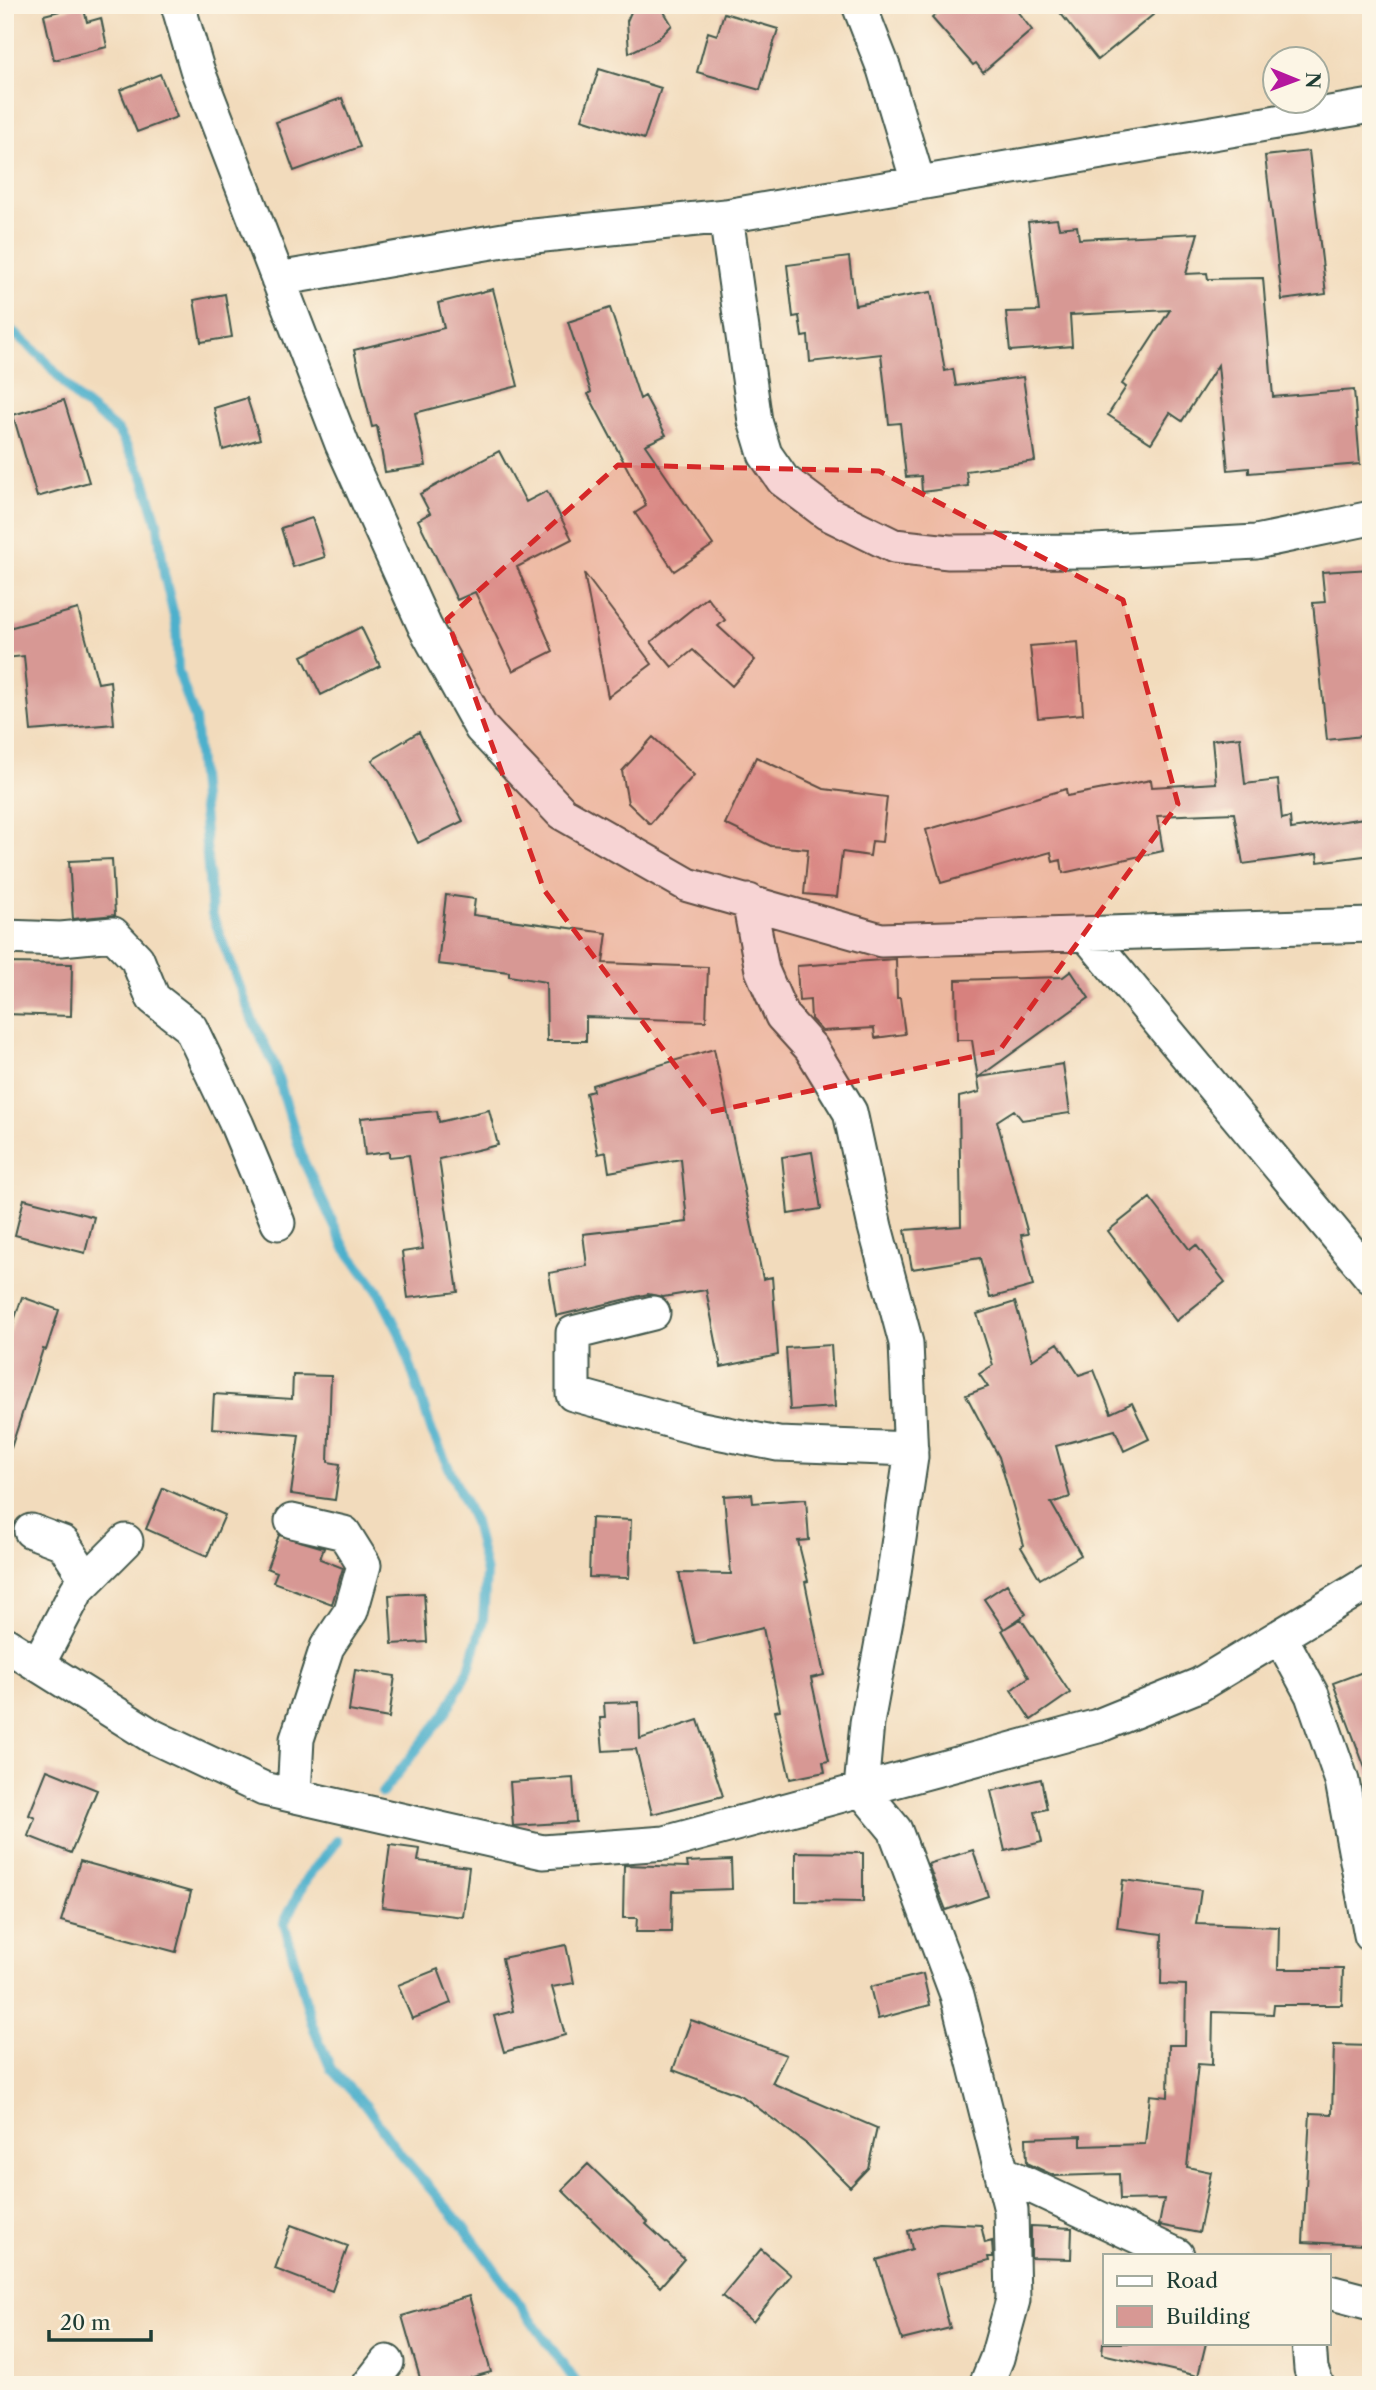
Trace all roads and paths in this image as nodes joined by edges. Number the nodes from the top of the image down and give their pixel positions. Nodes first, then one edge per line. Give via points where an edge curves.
1 (178, 5) edge
2 (859, 5) edge
3 (1371, 106) edge
4 (918, 182) junction
5 (726, 216) junction
6 (278, 279) junction
7 (1371, 517) edge
8 (749, 901) junction
9 (1371, 925) edge
10 (1087, 935) junction
11 (5, 937) edge
12 (278, 1223) dead end
13 (1371, 1277) edge
14 (653, 1312) dead end
15 (911, 1449) junction
16 (292, 1521) dead end
17 (31, 1531) dead end
18 (126, 1541) dead end
19 (87, 1580) junction
20 (1371, 1581) edge
21 (1285, 1634) junction
22 (5, 1644) edge
23 (38, 1664) junction
24 (861, 1789) junction
25 (294, 1796) junction
26 (1371, 1935) edge
27 (1003, 2173) junction
28 (1175, 2254) edge
29 (1330, 2292) edge
30 (1371, 2303) edge
31 (1309, 2344) edge
32 (985, 2385) edge
33 (1317, 2385) edge

1 - 6 street via 197,69
2 - 4 street
3 - 4 street
4 - 5 street
5 - 6 street via 515,238
5 - 7 street via 755,421 765,454 783,480 827,513 894,546 949,552 1068,551 1256,542
6 - 8 street via 347,456 425,626 481,728 562,813 688,885
8 - 10 street via 881,940
8 - 15 street via 762,970 782,1016 811,1048 850,1112 906,1343
9 - 10 street
10 - 13 street
11 - 12 street via 61,939 113,934 137,959 153,998 190,1027
14 - 15 street via 573,1333 573,1394 697,1428 778,1444
15 - 24 street via 867,1723
16 - 25 street via 344,1533 364,1566 351,1611 327,1647 297,1738
17 - 19 street via 63,1543
18 - 19 street
19 - 23 street via 77,1590
20 - 21 street
21 - 24 street via 1199,1685 1098,1726
21 - 26 street via 1286,1647 1312,1695 1342,1781
22 - 23 street
23 - 25 street via 152,1736 264,1789
24 - 25 street via 665,1843 543,1852
24 - 27 street via 895,1830 957,1995
27 - 28 street
27 - 32 street via 1011,2210 1013,2300
29 - 30 street
31 - 33 street

